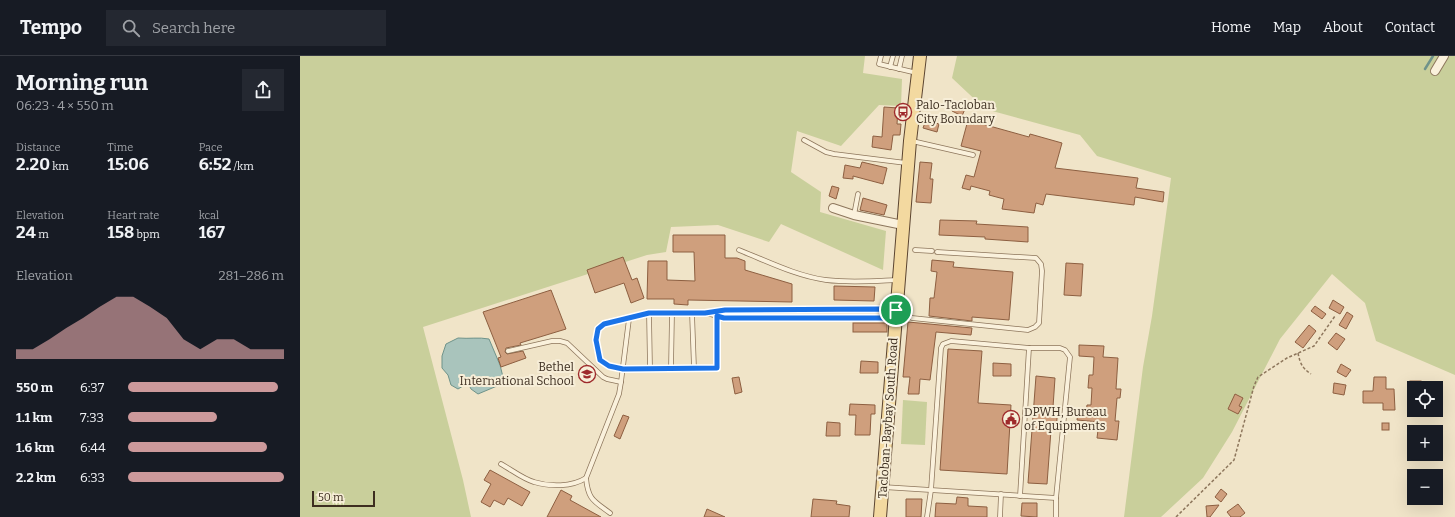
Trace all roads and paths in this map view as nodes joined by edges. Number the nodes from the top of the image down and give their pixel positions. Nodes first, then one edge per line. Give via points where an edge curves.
1 (881, 56) edge
2 (892, 56) edge
3 (902, 56) edge
4 (920, 56) edge
5 (1444, 56) edge
6 (890, 67) junction
7 (899, 69) junction
8 (1435, 71) dead end
9 (917, 73) junction
10 (804, 140) dead end
11 (910, 141) junction
12 (973, 155) dead end
13 (908, 163) junction
14 (858, 194) dead end
15 (833, 208) dead end
16 (854, 215) junction
17 (903, 225) junction
18 (739, 250) dead end
19 (915, 250) dead end
20 (898, 280) junction
21 (649, 313) junction
22 (672, 313) junction
23 (692, 313) junction
24 (716, 313) junction
25 (896, 314) junction
26 (1335, 316) dead end
27 (912, 318) dead end
28 (629, 319) junction
29 (1029, 348) junction
30 (508, 351) dead end
31 (1298, 353) junction
32 (650, 368) junction
33 (671, 368) junction
34 (694, 368) junction
35 (623, 369) junction
36 (1311, 374) dead end
37 (621, 382) junction
38 (501, 464) dead end
39 (586, 478) junction
40 (882, 487) junction
41 (931, 490) junction
42 (1001, 494) junction
43 (1020, 496) junction
44 (1056, 498) junction
45 (610, 513) dead end
46 (880, 517) edge
47 (927, 517) edge
48 (1000, 517) edge
49 (1056, 517) edge
50 (1176, 517) edge

1 - 6 lane via 879,64
2 - 6 lane
3 - 7 lane
4 - 9 main road, Tacloban-Baybay South Road
5 - 8 street
6 - 7 lane
7 - 9 lane
9 - 11 main road, Tacloban-Baybay South Road
10 - 13 lane via 834,154
11 - 12 lane
11 - 13 main road, Tacloban-Baybay South Road
13 - 17 main road, Tacloban-Baybay South Road
14 - 16 lane
15 - 16 street
16 - 17 street
17 - 20 main road, Tacloban-Baybay South Road via 904,249
18 - 20 lane via 787,270 826,280
19 - 27 lane via 1036,258 1041,264 1042,271 1039,322 1028,330
20 - 25 main road, Tacloban-Baybay South Road
21 - 22 lane
21 - 28 lane
21 - 32 lane
22 - 23 lane
22 - 33 lane
23 - 24 lane
23 - 34 lane
24 - 25 lane via 725,310
24 - 25 lane via 724,318
24 - 34 lane via 717,368
25 - 40 main road, Tacloban-Baybay South Road
26 - 31 path via 1314,346
28 - 35 lane
28 - 35 lane via 604,324 598,329 596,340 600,360 609,366
29 - 41 lane via 951,341 943,344
29 - 43 lane
29 - 44 lane via 1060,348 1065,350 1070,358
30 - 37 lane via 552,341 568,343 603,377
31 - 36 path via 1300,364
31 - 50 path via 1258,377 1234,460
32 - 33 lane
32 - 35 lane
33 - 34 lane
35 - 37 lane
37 - 39 lane via 619,394
38 - 39 lane via 533,482 545,485 576,484
39 - 45 lane via 591,499
40 - 41 lane
40 - 46 main road, Tacloban-Baybay South Road
41 - 42 lane
41 - 47 lane
42 - 43 lane
42 - 48 lane
43 - 44 lane
44 - 49 lane

